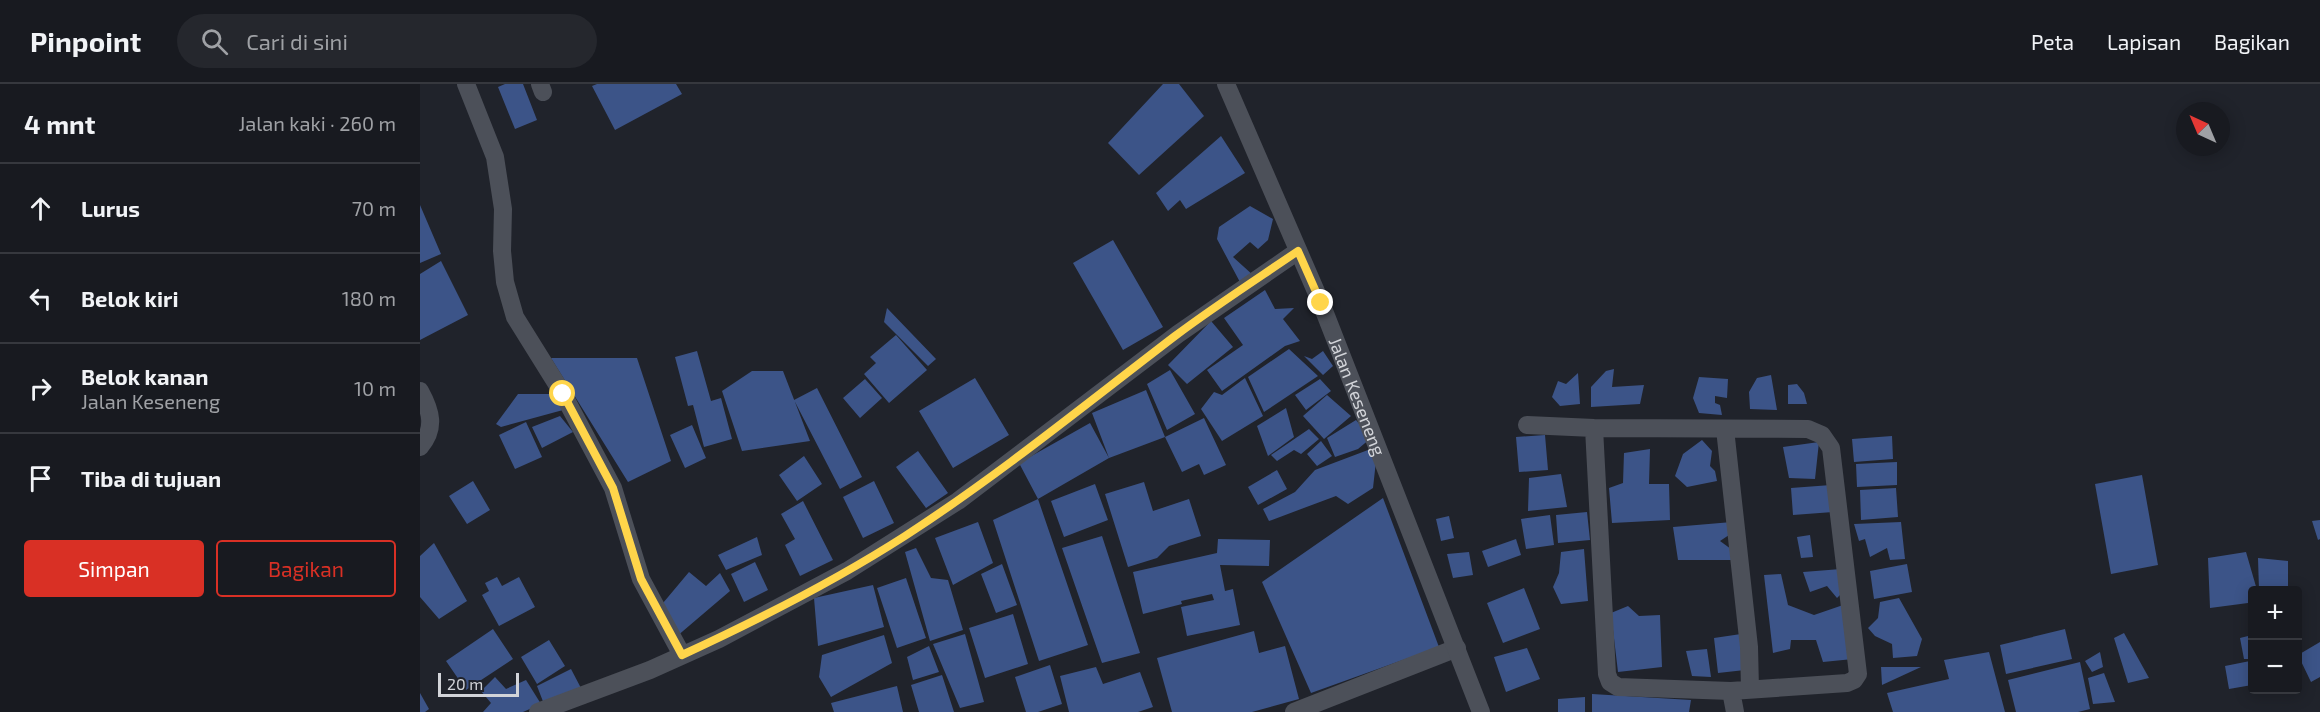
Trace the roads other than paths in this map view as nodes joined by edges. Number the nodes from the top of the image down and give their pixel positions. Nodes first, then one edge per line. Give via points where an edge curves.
1 (466, 84) edge
2 (1226, 84) edge
3 (1298, 251) junction
4 (420, 391) edge
5 (1527, 425) dead end
6 (1594, 428) junction
7 (1725, 429) junction
8 (420, 447) edge
9 (1457, 648) junction
10 (682, 655) junction
11 (1750, 689) junction
12 (1731, 691) junction
13 (537, 712) edge
14 (1294, 712) edge
15 (1481, 712) edge
16 (1735, 712) edge

1 - 10 street via 495,157 503,209 505,282 515,317 563,394 613,488 641,579
2 - 3 street, Jalan Keseneng
3 - 9 street, Jalan Keseneng
3 - 10 street via 1178,334 996,473 905,536 848,571
4 - 8 street via 431,417 430,433
5 - 6 street
6 - 7 street
6 - 12 street via 1609,679 1618,687
7 - 11 street via 1749,647
7 - 11 street via 1808,429 1830,444 1858,674 1849,683
9 - 14 street
9 - 15 street, Jalan Keseneng
10 - 13 street via 626,681
11 - 12 street
12 - 16 street

